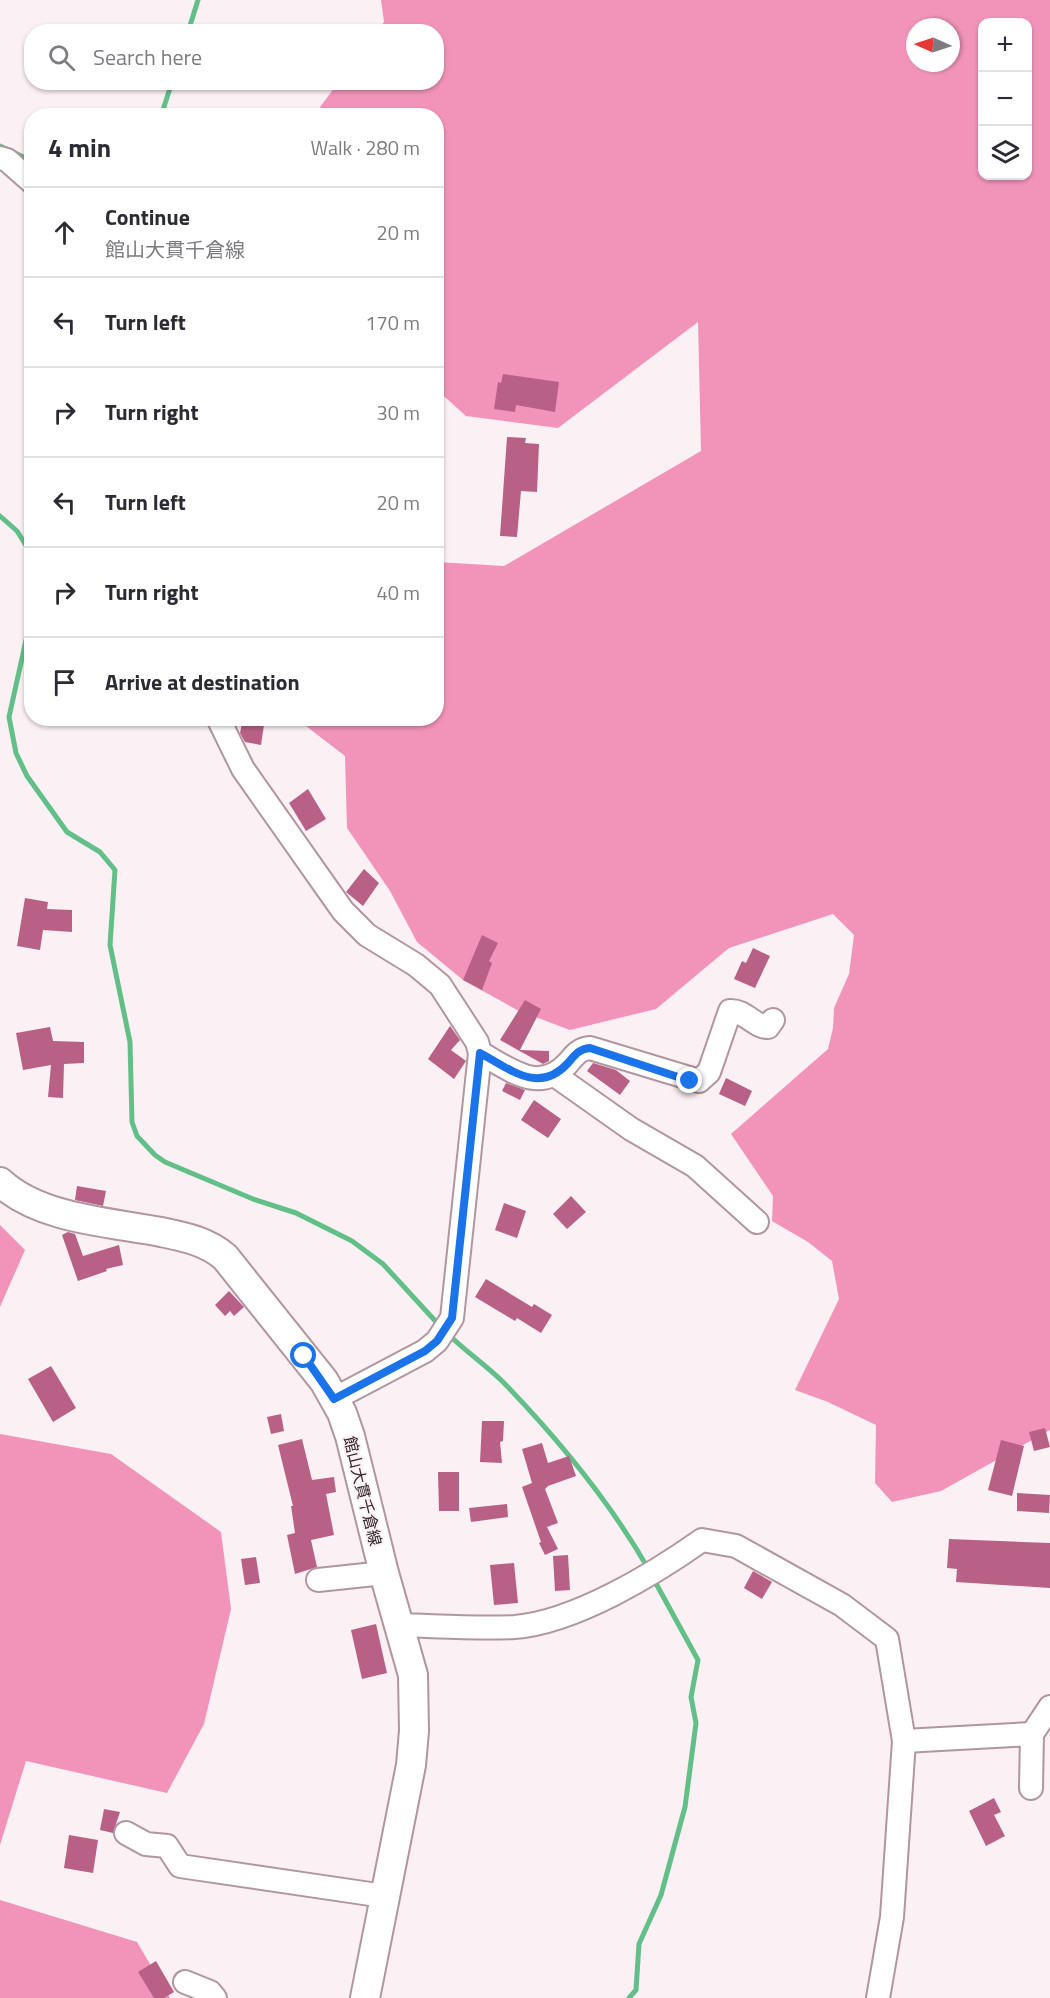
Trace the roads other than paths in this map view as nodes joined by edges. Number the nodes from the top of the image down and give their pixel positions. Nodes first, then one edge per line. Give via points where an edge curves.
1 (0, 158) edge
2 (24, 175) edge
3 (222, 726) edge
4 (772, 1020) dead end
5 (480, 1053) junction
6 (556, 1076) junction
7 (0, 1182) edge
8 (757, 1222) dead end
9 (334, 1399) junction
10 (384, 1573) junction
11 (318, 1580) dead end
12 (400, 1625) junction
13 (1050, 1707) edge
14 (1032, 1734) junction
15 (904, 1741) junction
16 (1031, 1788) dead end
17 (126, 1833) dead end
18 (384, 1896) junction
19 (185, 1982) dead end
20 (215, 1998) edge
21 (365, 1998) edge
22 (878, 1998) edge

1 - 2 street
3 - 5 street via 243,769 338,905 367,935 440,985
4 - 6 street via 768,1027 763,1027 737,1011 730,1011 710,1072 699,1082 590,1048 578,1051
5 - 6 street via 526,1077
5 - 9 street via 452,1318 437,1341 410,1361
6 - 8 street via 631,1129 695,1166
7 - 9 main road, 館山大貫千倉線 via 15,1196 47,1210 189,1238 214,1248 304,1356
9 - 10 main road, 館山大貫千倉線 via 350,1436
10 - 11 street
10 - 12 main road, 館山大貫千倉線
12 - 15 street via 516,1626 545,1622 663,1567 702,1540 736,1546 842,1605 887,1639
12 - 18 main road, 館山大貫千倉線 via 413,1675 414,1731 406,1797
13 - 14 street
14 - 15 street
14 - 16 street
15 - 22 street via 892,1917
17 - 18 street via 146,1844 166,1846 180,1866
18 - 21 main road, 館山大貫千倉線
19 - 20 street

